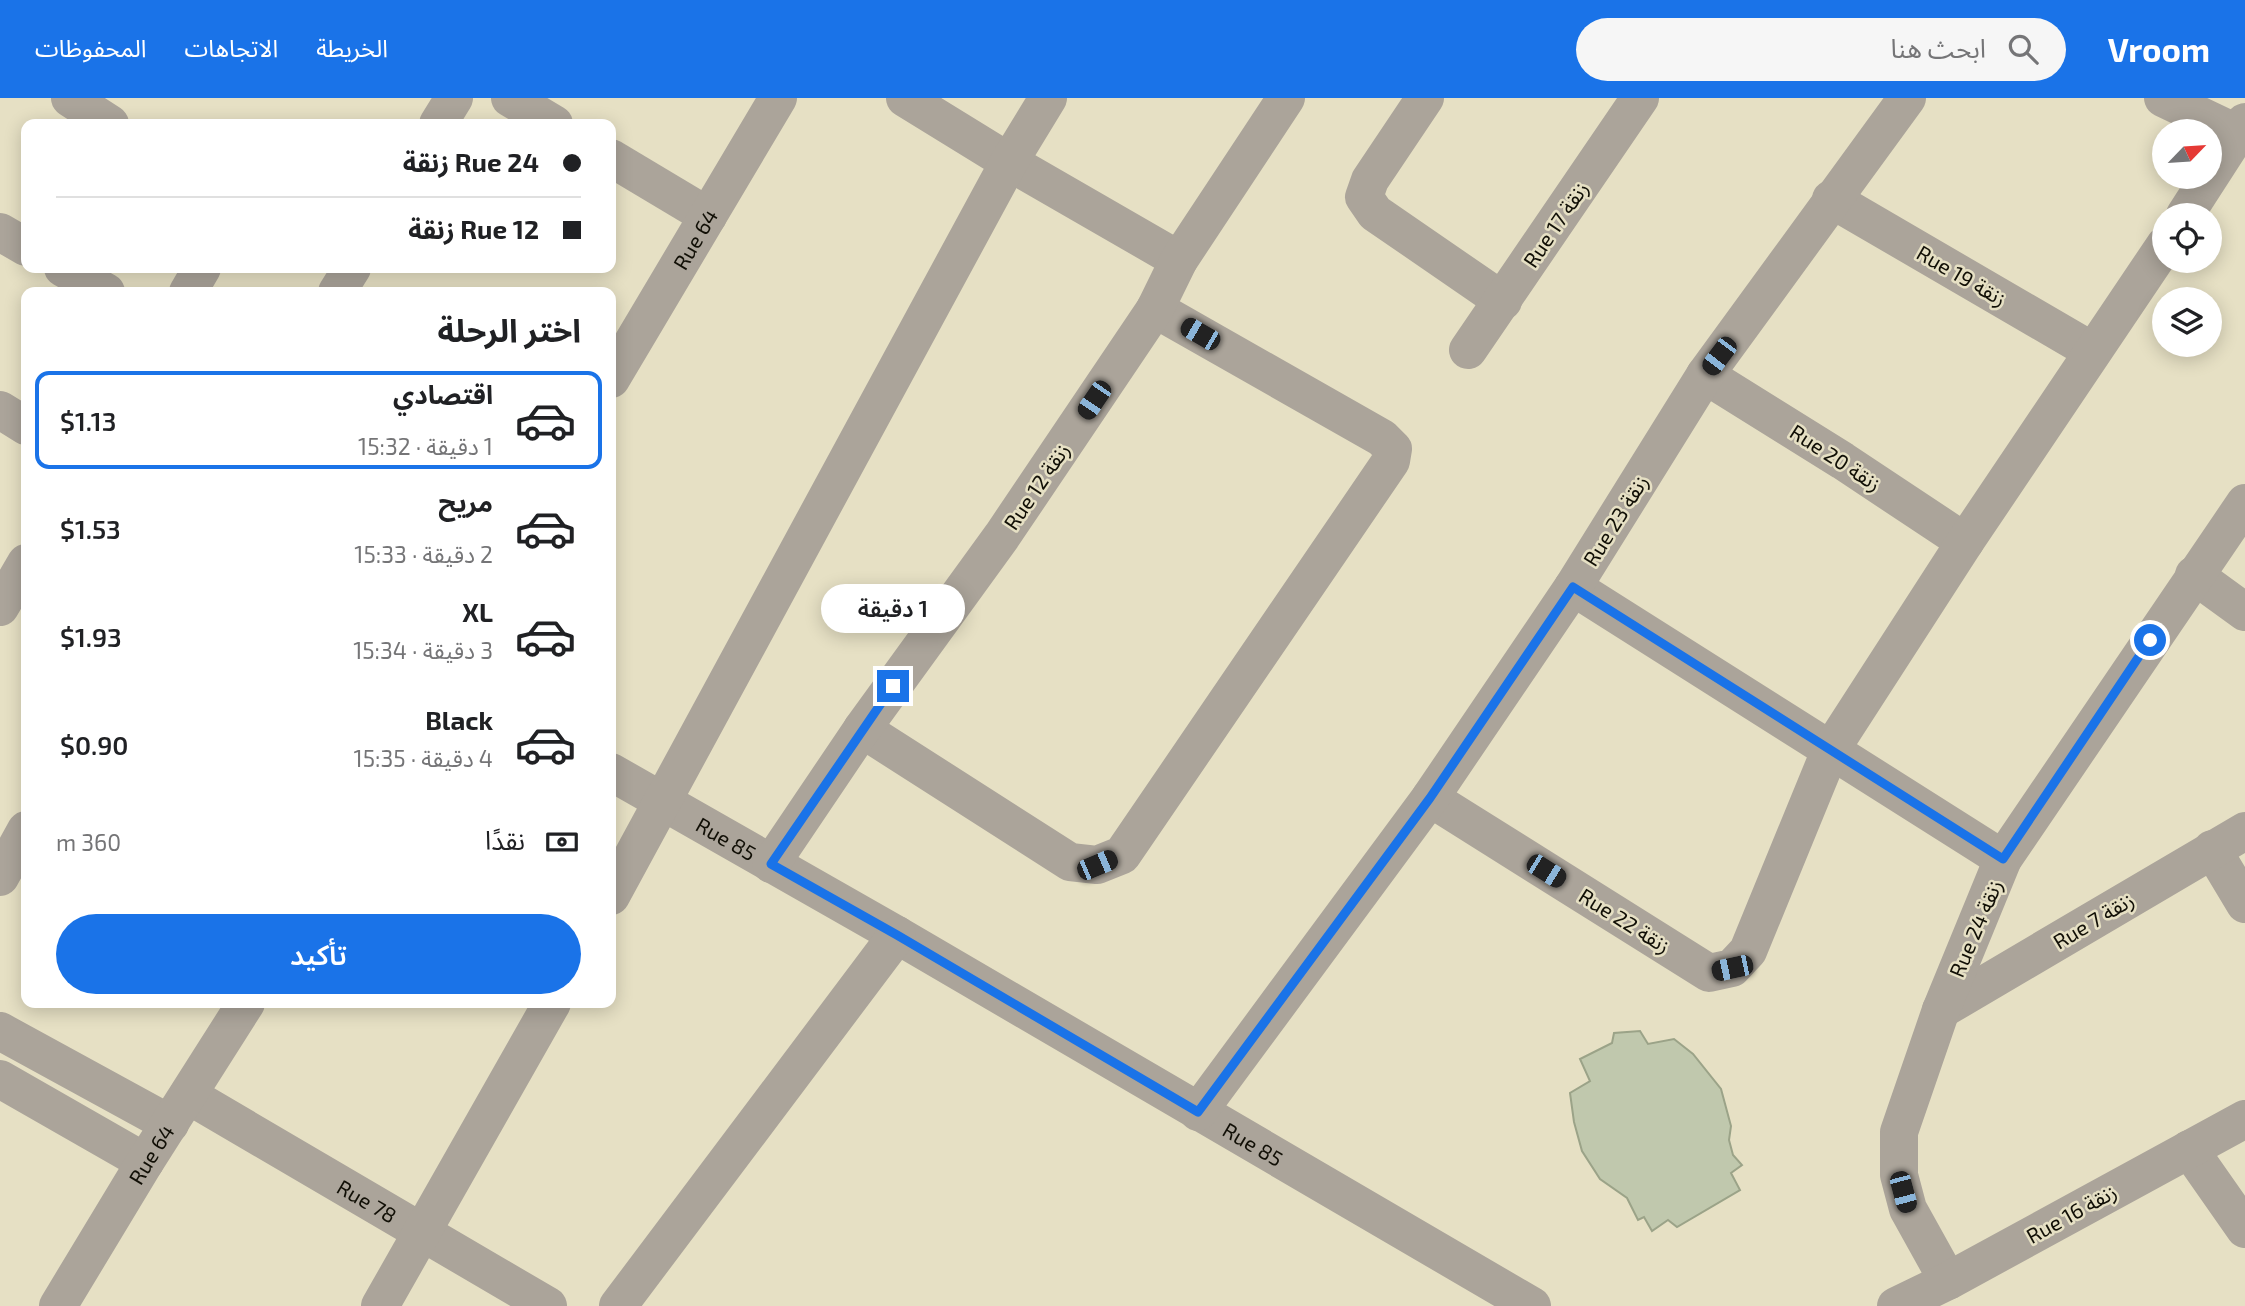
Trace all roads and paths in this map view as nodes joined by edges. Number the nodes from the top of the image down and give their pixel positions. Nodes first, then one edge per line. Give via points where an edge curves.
1 (70, 98) edge
2 (454, 98) edge
3 (510, 98) edge
4 (778, 98) edge
5 (905, 98) edge
6 (1048, 98) edge
7 (1286, 98) edge
8 (1425, 98) edge
9 (1640, 98) edge
10 (1907, 98) edge
11 (2163, 98) edge
12 (102, 119) edge
13 (441, 119) edge
14 (546, 119) edge
15 (2243, 131) edge
16 (616, 161) edge
17 (1009, 162) junction
18 (1831, 200) junction
19 (2193, 203) edge
20 (708, 216) junction
21 (0, 232) edge
22 (21, 244) edge
23 (1179, 260) junction
24 (2152, 264) edge
25 (72, 273) edge
26 (97, 287) edge
27 (1503, 300) junction
28 (1155, 309) junction
29 (1468, 350) dead end
30 (2092, 351) junction
31 (616, 371) edge
32 (1705, 375) junction
33 (0, 410) edge
34 (21, 423) edge
35 (2245, 503) edge
36 (1965, 542) junction
37 (2194, 575) junction
38 (1573, 587) junction
39 (2245, 612) edge
40 (862, 729) junction
41 (1830, 751) junction
42 (616, 775) edge
43 (1430, 798) junction
44 (663, 801) junction
45 (2245, 831) edge
46 (21, 839) edge
47 (2212, 849) junction
48 (2003, 859) junction
49 (771, 864) junction
50 (0, 877) edge
51 (616, 887) edge
52 (2245, 904) edge
53 (897, 935) junction
54 (243, 1008) edge
55 (549, 1008) edge
56 (1941, 1010) junction
57 (0, 1031) edge
58 (0, 1079) edge
59 (179, 1110) junction
60 (1198, 1112) junction
61 (2245, 1119) edge
62 (2189, 1149) junction
63 (145, 1162) junction
64 (2245, 1229) edge
65 (421, 1233) junction
66 (1948, 1281) junction
67 (58, 1306) edge
68 (380, 1306) edge
69 (548, 1306) edge
70 (618, 1306) edge
71 (1532, 1306) edge
72 (1896, 1306) edge

1 - 12 street
2 - 13 street
3 - 14 street
4 - 20 street, Rue 64
5 - 17 street
6 - 17 street
7 - 23 street, Rue 12 زنقة
8 - 27 street via 1370,180 1364,197 1375,213
9 - 27 street, Rue 17 زنقة
10 - 18 street, Rue 23 زنقة
11 - 15 street
15 - 19 street
16 - 20 street
17 - 23 street
17 - 44 street
18 - 30 street, Rue 19 زنقة
18 - 32 street, Rue 23 زنقة
20 - 31 street, Rue 64
21 - 22 street
23 - 28 street, Rue 12 زنقة
24 - 30 street
25 - 26 street
27 - 29 street, Rue 17 زنقة
28 - 40 street, Rue 12 زنقة via 1002,536
28 - 40 street via 1382,438 1393,449 1391,461 1122,855 1097,865 1070,862
30 - 36 street
32 - 36 street, Rue 20 زنقة
32 - 38 street, Rue 23 زنقة
33 - 34 street
35 - 37 street, Rue 24 زنقة
36 - 41 street
37 - 39 street
37 - 48 street, Rue 24 زنقة
38 - 41 street
38 - 43 street, Rue 23 زنقة
40 - 49 street, Rue 12 زنقة
41 - 43 street, Rue 22 زنقة via 1748,951 1732,968 1709,973
41 - 48 street
42 - 44 street, Rue 85
43 - 60 street, Rue 23 زنقة
44 - 49 street, Rue 85
44 - 51 street
45 - 47 street, Rue 7 زنقة
46 - 50 street
47 - 52 street
47 - 56 street, Rue 7 زنقة
48 - 56 street, Rue 24 زنقة
49 - 53 street, Rue 85
53 - 60 street, Rue 85
53 - 70 street
54 - 59 street, Rue 64
55 - 65 street
56 - 66 street, Rue 24 زنقة via 1899,1132 1899,1175 1908,1209
57 - 59 street, Rue 78
58 - 63 street
59 - 63 street, Rue 64
59 - 65 street, Rue 78
60 - 71 street, Rue 85
61 - 62 street, Rue 16 زنقة
62 - 64 street
62 - 66 street, Rue 16 زنقة
63 - 67 street, Rue 64
65 - 68 street
65 - 69 street, Rue 78
66 - 72 street, Rue 16 زنقة

